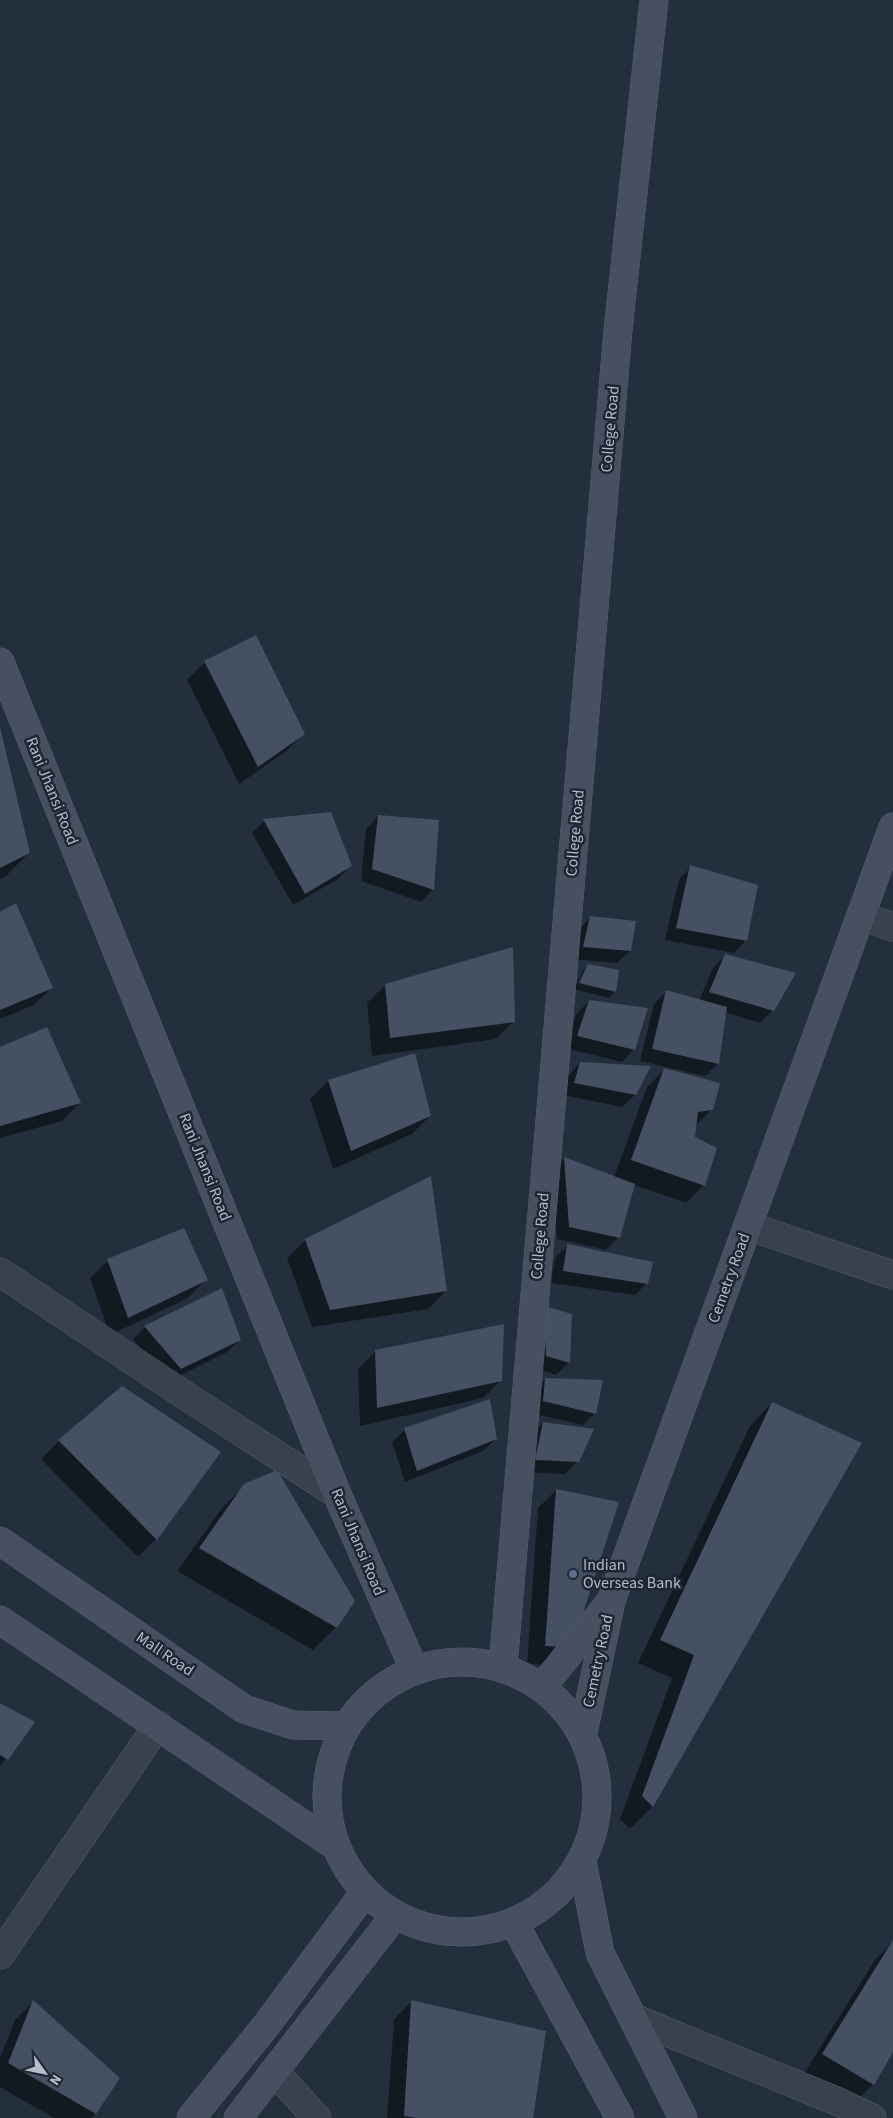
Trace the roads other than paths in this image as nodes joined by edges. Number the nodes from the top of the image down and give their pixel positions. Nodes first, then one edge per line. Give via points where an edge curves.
1 (654, 0) edge
2 (0, 662) edge
3 (893, 828) edge
4 (861, 916) junction
5 (893, 927) edge
6 (748, 1226) junction
7 (0, 1272) edge
8 (893, 1275) edge
9 (337, 1494) junction
10 (0, 1541) edge
11 (611, 1601) junction
12 (0, 1620) edge
13 (502, 1666) junction
14 (414, 1669) junction
15 (543, 1686) junction
16 (158, 1726) junction
17 (346, 1726) junction
18 (582, 1733) junction
19 (334, 1845) junction
20 (582, 1861) junction
21 (366, 1892) junction
22 (395, 1915) junction
23 (514, 1922) junction
24 (0, 1955) edge
25 (633, 2018) junction
26 (275, 2072) junction
27 (191, 2118) edge
28 (238, 2118) edge
29 (317, 2118) edge
30 (620, 2118) edge
31 (683, 2118) edge
32 (872, 2118) edge

1 - 13 street, College Road via 618,330
2 - 9 street, Rani Jhansi Road
3 - 4 street, Cemetry Road
4 - 5 street
4 - 6 street, Cemetry Road
6 - 8 street
6 - 11 street, Cemetry Road
7 - 9 street
9 - 14 street, Rani Jhansi Road
10 - 17 street, Mall Road via 244,1709 293,1725
11 - 15 street
11 - 18 street, Cemetry Road
12 - 16 street
13 - 14 street via 458,1660
13 - 15 street
14 - 17 street via 375,1692
15 - 18 street via 562,1704
16 - 19 street
16 - 24 street
17 - 19 street via 330,1764 326,1804
18 - 20 street via 596,1775 596,1819
19 - 21 street via 353,1880
20 - 23 street via 553,1898
20 - 25 street via 600,1953
21 - 22 street
21 - 27 street via 268,2023
22 - 23 street via 424,1928 469,1933
22 - 26 street
23 - 30 street
25 - 31 street
25 - 32 street
26 - 28 street
26 - 29 street

